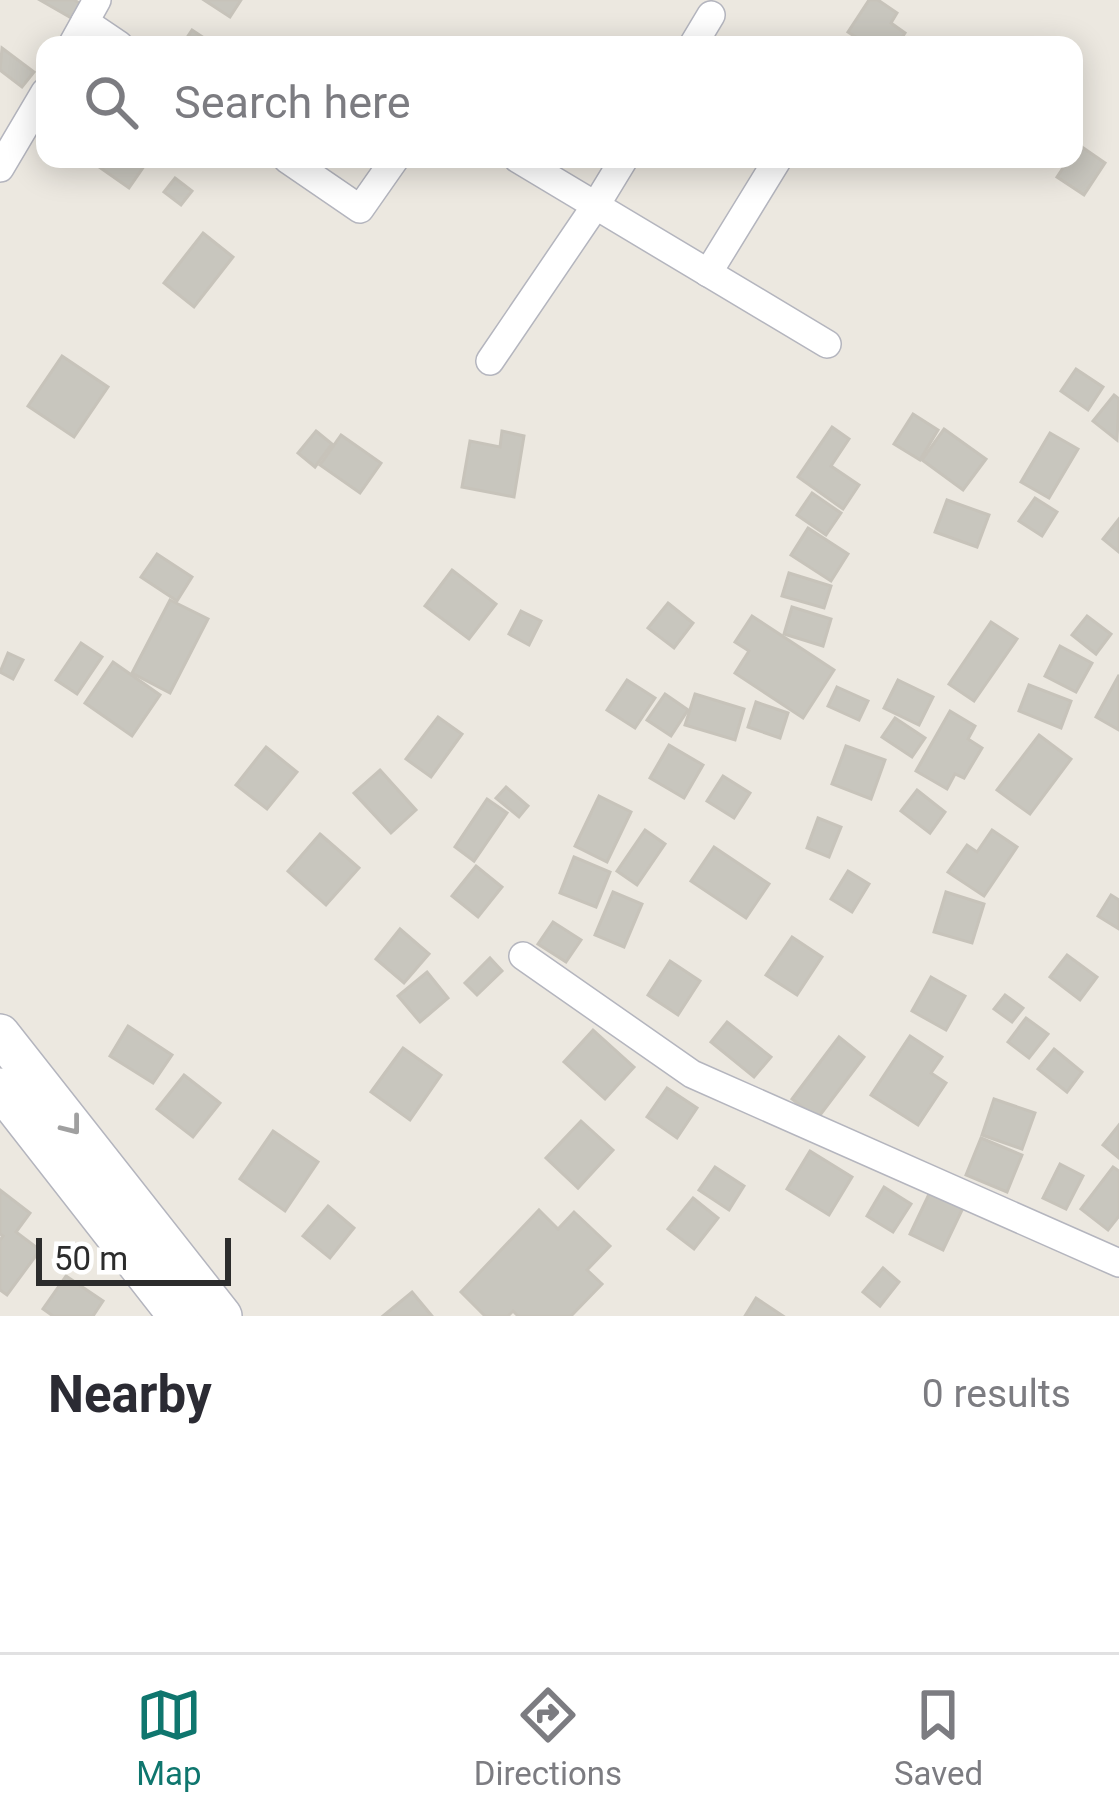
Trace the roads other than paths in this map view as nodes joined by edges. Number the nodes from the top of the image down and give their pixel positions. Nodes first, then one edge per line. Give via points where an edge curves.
1 (711, 15) dead end
2 (698, 36) edge
3 (36, 107) edge
4 (0, 168) edge
5 (300, 168) edge
6 (389, 168) edge
7 (533, 168) edge
8 (619, 168) edge
9 (772, 168) edge
10 (596, 205) junction
11 (708, 272) junction
12 (827, 344) dead end
13 (490, 361) dead end
14 (523, 956) dead end
15 (0, 1034) edge
16 (0, 1088) edge
17 (1119, 1264) edge
18 (178, 1316) edge
19 (222, 1316) edge

1 - 2 street
3 - 4 street
5 - 6 street via 360,208
7 - 10 street
8 - 10 street
9 - 11 street
10 - 11 street
10 - 13 street
11 - 12 street
14 - 17 street via 692,1074
15 -> 19 street
16 - 18 street

